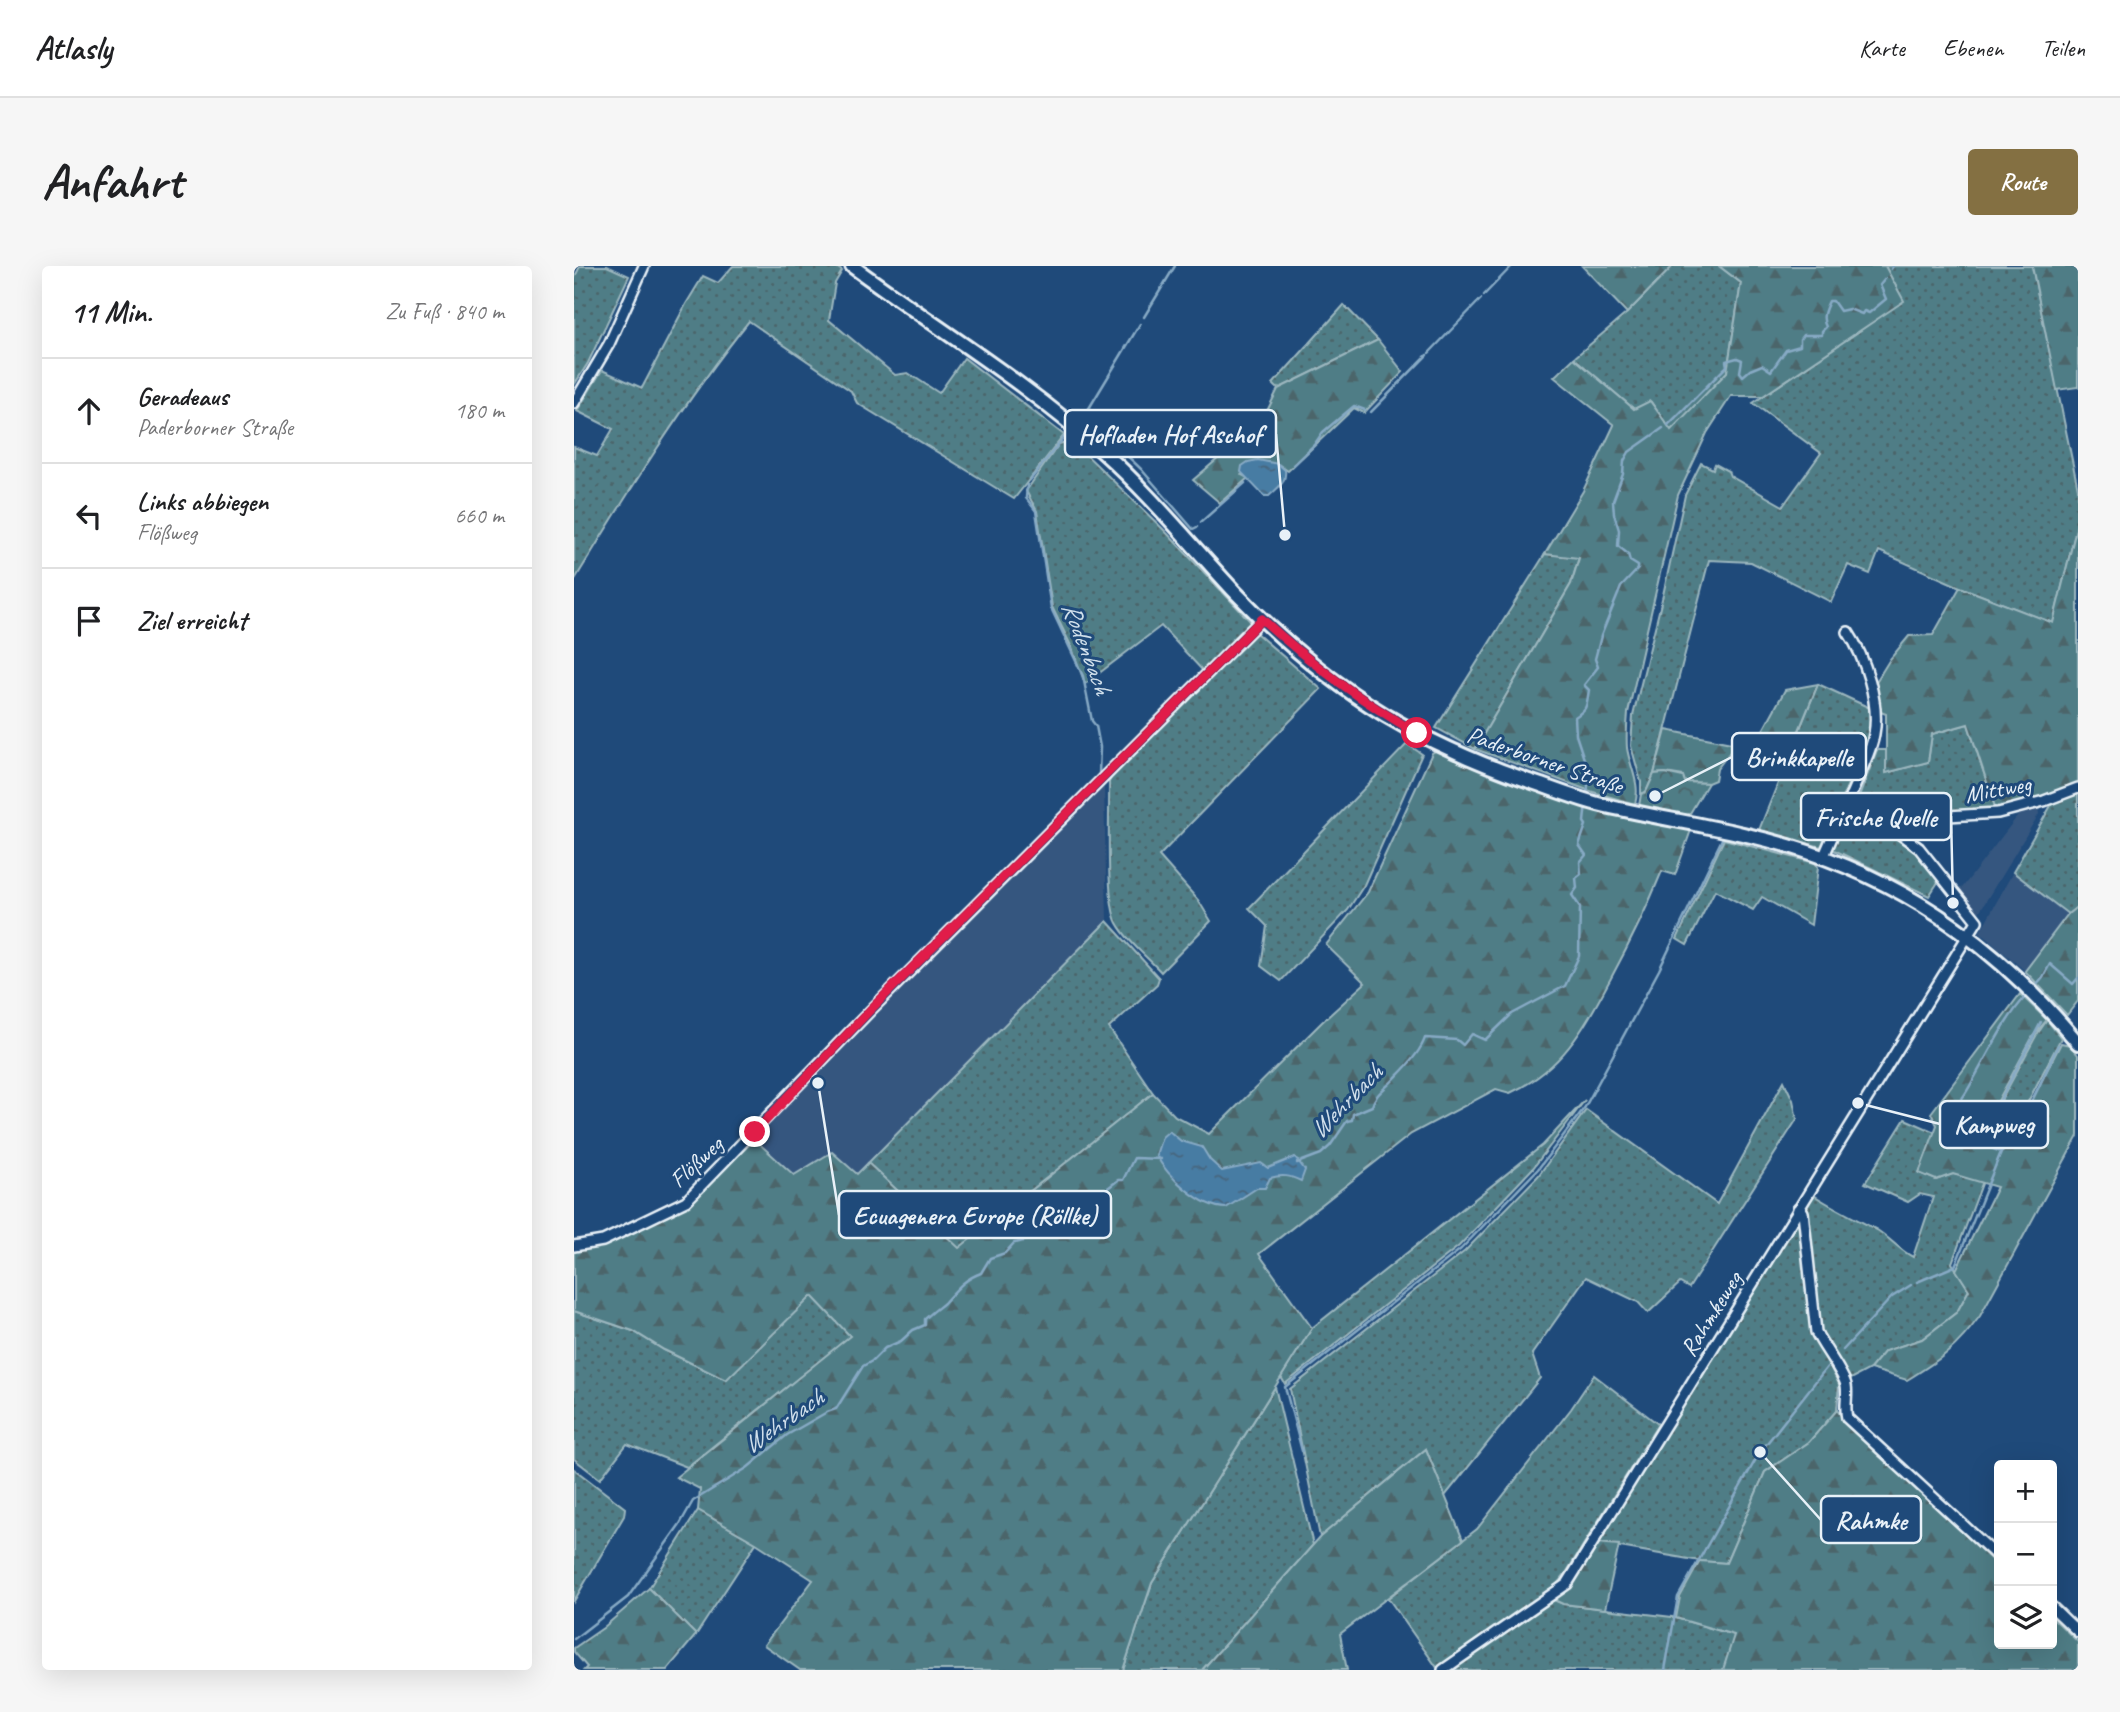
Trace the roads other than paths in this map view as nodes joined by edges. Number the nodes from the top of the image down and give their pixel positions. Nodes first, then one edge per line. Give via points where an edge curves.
1 (644, 266) edge
2 (852, 266) edge
3 (574, 403) edge
4 (1262, 619) junction
5 (1848, 632) dead end
6 (2078, 788) edge
7 (1842, 818) junction
8 (1881, 820) junction
9 (1823, 858) junction
10 (1968, 935) junction
11 (2078, 1043) edge
12 (1798, 1209) junction
13 (574, 1246) edge
14 (1994, 1553) edge
15 (2057, 1612) edge
16 (2078, 1632) edge
17 (1443, 1670) edge

1 - 3 street via 610,344
2 - 4 main road, Paderborner Straße via 1073,426 1132,479
4 - 9 main road, Paderborner Straße via 1348,690 1417,733 1480,763 1589,801 1752,837
4 - 13 street, Flößweg via 870,1010 686,1201 603,1241
5 - 7 street via 1863,658 1875,725
6 - 8 street, Mittweg via 1998,813
7 - 8 street, Mittweg
7 - 9 street
8 - 10 street via 1919,848 1977,921
9 - 10 main road, Paderborner Straße via 1904,894
10 - 11 main road, Paderborner Straße via 2000,960
10 - 12 street, Rahmkeweg
12 - 14 street via 1816,1332 1845,1383 1847,1418
12 - 17 street, Rahmkeweg via 1567,1584
15 - 16 street

